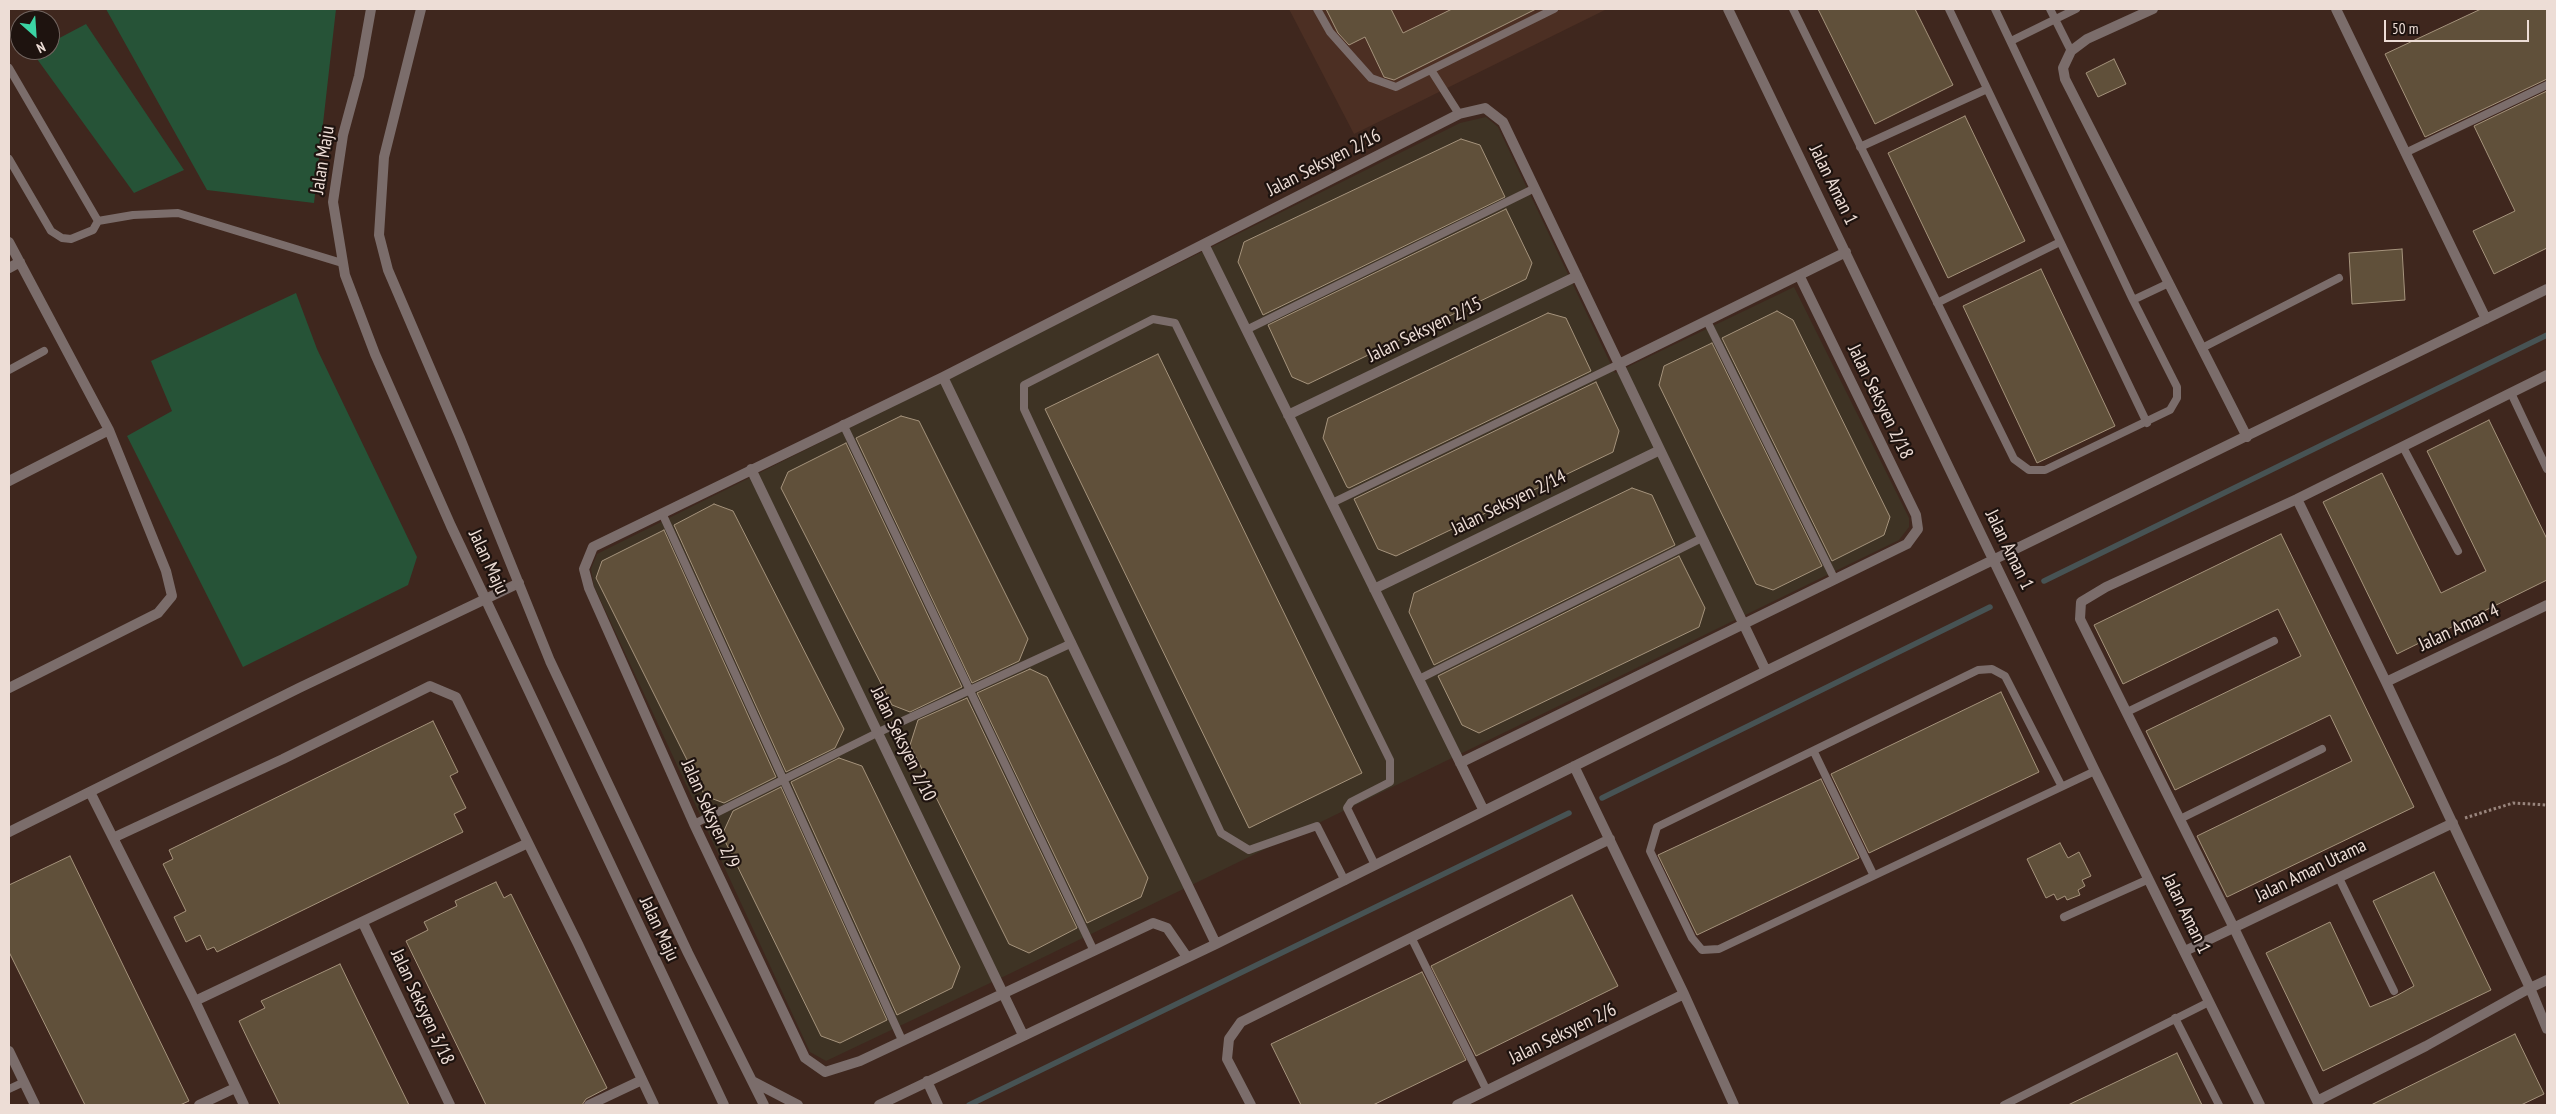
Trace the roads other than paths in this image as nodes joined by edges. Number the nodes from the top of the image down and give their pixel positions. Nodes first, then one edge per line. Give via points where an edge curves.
1 (371, 9) edge
2 (422, 9) edge
3 (1317, 9) edge
4 (1554, 9) edge
5 (1728, 9) edge
6 (1793, 9) edge
7 (1948, 9) edge
8 (1995, 9) edge
9 (2050, 9) edge
10 (2076, 9) edge
11 (2153, 9) edge
12 (2336, 9) edge
13 (2055, 19) junction
14 (2010, 41) junction
15 (2071, 51) junction
16 (9, 68) edge
17 (1431, 70) junction
18 (2547, 85) edge
19 (1987, 89) junction
20 (1459, 114) junction
21 (1860, 146) junction
22 (2405, 153) junction
23 (9, 159) edge
24 (1535, 188) junction
25 (98, 221) junction
26 (9, 242) edge
27 (2060, 242) junction
28 (1204, 244) junction
29 (1846, 252) junction
30 (20, 262) junction
31 (342, 263) junction
32 (9, 268) edge
33 (1799, 275) junction
34 (1577, 276) junction
35 (2339, 278) dead end
36 (2169, 283) junction
37 (2547, 289) edge
38 (2133, 300) junction
39 (1938, 304) junction
40 (2486, 319) junction
41 (1707, 321) junction
42 (1246, 330) junction
43 (2202, 348) junction
44 (44, 351) dead end
45 (1619, 364) junction
46 (9, 370) edge
47 (2547, 375) edge
48 (943, 377) junction
49 (2511, 393) junction
50 (1288, 415) junction
51 (2147, 423) junction
52 (843, 424) junction
53 (109, 430) junction
54 (2247, 437) junction
55 (2403, 447) junction
56 (1660, 450) junction
57 (751, 469) junction
58 (2547, 469) edge
59 (9, 481) edge
60 (2297, 499) junction
61 (1332, 503) junction
62 (662, 513) junction
63 (1702, 538) junction
64 (2458, 551) dead end
65 (587, 558) joint
66 (1994, 561) junction
67 (1835, 580) junction
68 (519, 583) junction
69 (1374, 589) junction
70 (486, 598) junction
71 (2547, 605) edge
72 (1743, 624) junction
73 (2274, 641) dead end
74 (1072, 643) junction
75 (1766, 671) junction
76 (1419, 679) junction
77 (2386, 682) junction
78 (9, 688) edge
79 (968, 690) junction
80 (2127, 712) junction
81 (880, 732) junction
82 (2322, 749) dead end
83 (1814, 752) junction
84 (1460, 763) junction
85 (1574, 766) junction
86 (2095, 771) junction
87 (783, 781) junction
88 (2061, 785) junction
89 (90, 792) junction
90 (1484, 811) junction
91 (2180, 819) junction
92 (2453, 823) junction
93 (694, 824) junction
94 (9, 832) edge
95 (114, 837) junction
96 (1610, 839) junction
97 (528, 842) junction
98 (1375, 865) junction
99 (1873, 874) junction
100 (2339, 878) junction
101 (2149, 879) junction
102 (1345, 880) junction
103 (2064, 917) dead end
104 (363, 923) junction
105 (2234, 928) junction
106 (1412, 939) junction
107 (1216, 944) junction
108 (1093, 949) junction
109 (2185, 951) junction
110 (1187, 957) junction
111 (2547, 980) edge
112 (2530, 988) junction
113 (2394, 991) dead end
114 (1003, 992) junction
115 (1684, 994) junction
116 (195, 1002) junction
117 (2209, 1002) junction
118 (2175, 1018) junction
119 (2547, 1028) edge
120 (1023, 1035) junction
121 (902, 1040) junction
122 (9, 1051) edge
123 (642, 1080) junction
124 (752, 1081) junction
125 (927, 1081) junction
126 (24, 1082) junction
127 (235, 1088) junction
128 (9, 1089) edge
129 (1487, 1091) junction
130 (2318, 1103) edge
131 (35, 1105) edge
132 (199, 1105) edge
133 (244, 1105) edge
134 (450, 1105) edge
135 (589, 1105) edge
136 (654, 1105) edge
137 (724, 1105) edge
138 (764, 1105) edge
139 (798, 1105) edge
140 (879, 1105) edge
141 (938, 1105) edge
142 (1252, 1105) edge
143 (1457, 1105) edge
144 (1734, 1105) edge
145 (2004, 1105) edge
146 (2219, 1105) edge
147 (2260, 1105) edge

1 - 31 street, Jalan Maju via 359,76 343,135 333,202
2 - 68 street, Jalan Maju via 384,157 379,235 401,304
3 - 17 lane via 1330,32 1372,78 1396,87
4 - 17 lane
5 - 29 street, Jalan Aman 1
6 - 21 lane
7 - 19 lane
8 - 14 lane
9 - 13 lane
10 - 13 lane
11 - 15 street via 2087,39
12 - 22 street
13 - 14 lane
13 - 15 lane
14 - 38 lane
15 - 36 street via 2063,68 2065,79
16 - 25 lane
17 - 20 lane
18 - 22 lane
19 - 21 lane
19 - 27 lane
20 - 24 street, Jalan Seksyen 2/16 via 1485,108 1503,122
20 - 28 street, Jalan Seksyen 2/16
21 - 39 lane
22 - 40 street
23 - 25 lane via 51,231 71,239 93,230
24 - 34 street
24 - 42 lane
25 - 31 lane via 178,213
26 - 30 street
27 - 39 lane
27 - 51 lane
28 - 42 street
28 - 48 street, Jalan Seksyen 2/16
29 - 33 street
29 - 66 street, Jalan Aman 1
30 - 32 street
30 - 53 street
31 - 70 street, Jalan Maju via 375,354
33 - 41 street
33 - 67 street, Jalan Seksyen 2/18 via 1916,515 1918,529 1907,544
34 - 45 street
34 - 50 street, Jalan Seksyen 2/15
35 - 43 lane
36 - 38 lane
36 - 43 street
37 - 40 street
38 - 51 lane via 2177,387 2177,398 2170,410
39 - 51 lane via 2014,459 2029,470 2045,470
40 - 54 street
41 - 45 street
41 - 67 lane
42 - 50 street
43 - 54 street
44 - 46 lane
45 - 56 street
45 - 61 lane
47 - 49 street
48 - 52 street, Jalan Seksyen 2/16
48 - 74 street
49 - 55 street
49 - 58 lane
50 - 61 street
52 - 57 street, Jalan Seksyen 2/16
52 - 79 lane
53 - 59 street
53 - 78 street via 166,571 172,596 158,613
54 - 66 street
55 - 60 street
55 - 64 lane
56 - 63 street
56 - 69 street, Jalan Seksyen 2/14
57 - 62 street, Jalan Seksyen 2/16
57 - 81 street, Jalan Seksyen 2/10
60 - 77 street
60 - 80 street via 2114,583 2081,602 2080,618
61 - 69 street
62 - 65 street, Jalan Seksyen 2/16 via 593,547
62 - 87 lane
63 - 72 street
63 - 76 lane
65 - 93 street, Jalan Seksyen 2/9 via 584,569 589,588
66 - 75 street
66 - 86 street, Jalan Aman 1
67 - 72 street
68 - 70 street
68 - 124 street, Jalan Maju via 554,669
69 - 76 street
70 - 89 street
70 - 137 street, Jalan Maju
71 - 77 street, Jalan Aman 4
72 - 75 street
72 - 84 street
73 - 80 lane
74 - 79 lane
74 - 107 street
75 - 85 street
76 - 84 street
77 - 92 street
79 - 81 lane
79 - 108 lane
80 - 91 street
81 - 87 lane
81 - 114 street, Jalan Seksyen 2/10
82 - 91 lane
83 - 88 lane via 1978,670 1992,669 2005,676
83 - 99 lane
83 - 99 lane via 1657,827 1650,851 1692,938 1702,950 1719,949
84 - 90 street
85 - 90 street
85 - 96 street
86 - 88 lane
86 - 101 street, Jalan Aman 1
87 - 93 lane
87 - 121 lane
88 - 99 lane
89 - 94 street
89 - 95 street
90 - 98 street
91 - 105 street
92 - 100 street, Jalan Aman Utama
92 - 112 street
93 - 121 street, Jalan Seksyen 2/9 via 805,1058 826,1072 860,1061
95 - 97 street via 430,686 456,697
95 - 116 street
96 - 106 street
96 - 115 street
97 - 104 street
97 - 123 street
98 - 102 street
98 - 102 lane via 1347,808 1350,802 1390,782 1390,760 1175,323 1153,319 1024,385 1024,409 1221,833 1249,850 1317,826
100 - 105 street, Jalan Aman Utama
100 - 113 lane
101 - 103 lane
101 - 109 street, Jalan Aman 1
102 - 107 street
104 - 116 street
104 - 134 street, Jalan Seksyen 3/18
105 - 109 street, Jalan Aman Utama
105 - 130 street
106 - 129 lane
106 - 142 street via 1241,1022 1228,1039 1227,1059
107 - 110 street
108 - 110 street via 1153,923 1167,928
108 - 114 street
109 - 117 street, Jalan Aman 1
110 - 120 street
111 - 112 street
112 - 119 street
112 - 130 street
114 - 120 street, Jalan Seksyen 2/10
114 - 121 street
115 - 129 street, Jalan Seksyen 2/6
115 - 144 street
116 - 127 street
117 - 118 lane
117 - 147 street, Jalan Aman 1
118 - 145 lane
118 - 146 lane
120 - 125 street
122 - 126 street
123 - 135 street
123 - 136 street
124 - 138 street, Jalan Maju
124 - 139 street
125 - 140 street
125 - 141 street
126 - 128 lane
126 - 131 street
127 - 132 street
127 - 133 street
129 - 143 street, Jalan Seksyen 2/6

